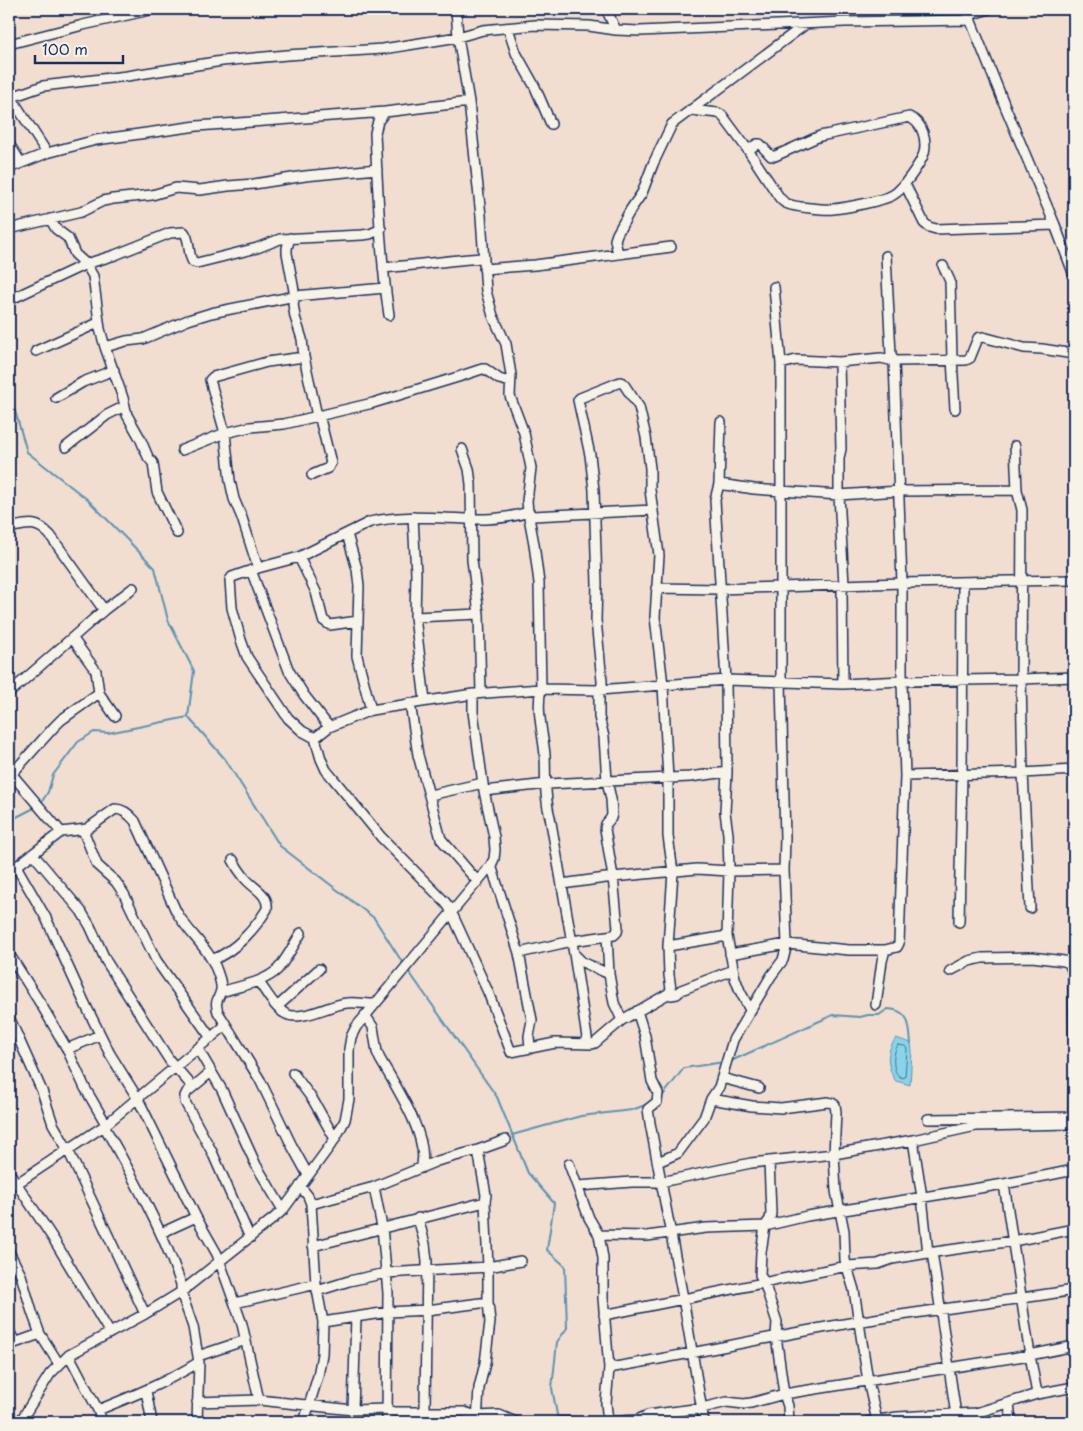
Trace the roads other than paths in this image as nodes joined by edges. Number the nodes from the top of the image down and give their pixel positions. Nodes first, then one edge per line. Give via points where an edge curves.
1 (154, 9) edge
2 (456, 9) edge
3 (606, 9) edge
4 (989, 9) edge
5 (969, 15) edge
6 (806, 23) junction
7 (508, 28) junction
8 (616, 30) junction
9 (458, 37) junction
10 (9, 44) edge
11 (9, 96) edge
12 (469, 102) junction
13 (690, 110) junction
14 (385, 112) junction
15 (551, 124) dead end
16 (9, 144) edge
17 (748, 150) junction
18 (48, 153) junction
19 (21, 163) junction
20 (9, 168) edge
21 (377, 169) junction
22 (905, 184) junction
23 (50, 219) junction
24 (1055, 225) junction
25 (9, 229) edge
26 (381, 229) junction
27 (290, 238) junction
28 (671, 247) dead end
29 (618, 254) junction
30 (886, 256) dead end
31 (484, 258) junction
32 (86, 264) junction
33 (943, 266) dead end
34 (383, 268) junction
35 (484, 269) junction
36 (1074, 275) edge
37 (385, 288) junction
38 (774, 288) dead end
39 (295, 296) junction
40 (9, 300) edge
41 (389, 315) dead end
42 (98, 323) junction
43 (105, 347) junction
44 (36, 351) dead end
45 (1074, 354) edge
46 (304, 357) junction
47 (952, 359) junction
48 (894, 361) junction
49 (840, 362) junction
50 (781, 364) junction
51 (114, 370) junction
52 (510, 382) junction
53 (56, 398) dead end
54 (125, 406) junction
55 (954, 410) dead end
56 (318, 415) junction
57 (721, 422) dead end
58 (225, 433) junction
59 (1015, 446) dead end
60 (66, 447) dead end
61 (462, 449) dead end
62 (182, 450) dead end
63 (312, 475) dead end
64 (719, 484) junction
65 (1018, 490) junction
66 (781, 491) junction
67 (899, 492) junction
68 (839, 494) junction
69 (653, 510) junction
70 (528, 512) junction
71 (595, 513) junction
72 (413, 517) junction
73 (472, 519) junction
74 (9, 528) edge
75 (177, 533) dead end
76 (347, 534) junction
77 (299, 557) junction
78 (255, 569) junction
79 (1074, 580) edge
80 (1021, 581) junction
81 (902, 583) junction
82 (963, 583) junction
83 (844, 585) junction
84 (781, 587) junction
85 (133, 588) dead end
86 (656, 588) junction
87 (720, 589) junction
88 (104, 610) junction
89 (479, 614) junction
90 (415, 617) junction
91 (358, 621) junction
92 (73, 639) junction
93 (1074, 676) edge
94 (1021, 679) junction
95 (726, 680) junction
96 (963, 680) junction
97 (902, 681) junction
98 (781, 682) junction
99 (843, 684) junction
100 (663, 685) junction
101 (541, 689) junction
102 (599, 690) junction
103 (9, 693) edge
104 (100, 693) junction
105 (477, 694) junction
106 (425, 701) junction
107 (410, 703) junction
108 (371, 710) junction
109 (115, 716) dead end
110 (329, 727) junction
111 (315, 738) junction
112 (1074, 770) edge
113 (727, 772) junction
114 (1023, 773) junction
115 (10, 774) edge
116 (962, 774) junction
117 (905, 776) junction
118 (668, 778) junction
119 (607, 781) junction
120 (547, 784) junction
121 (483, 787) junction
122 (430, 795) junction
123 (84, 830) junction
124 (61, 832) junction
125 (33, 854) junction
126 (232, 860) dead end
127 (492, 865) junction
128 (12, 869) edge
129 (784, 870) junction
130 (729, 871) junction
131 (673, 872) junction
132 (613, 877) junction
133 (478, 882) junction
134 (562, 884) junction
135 (1030, 908) dead end
136 (451, 913) junction
137 (959, 922) dead end
138 (301, 933) dead end
139 (607, 936) junction
140 (727, 936) junction
141 (572, 941) junction
142 (787, 944) junction
143 (668, 946) junction
144 (885, 950) junction
145 (519, 953) junction
146 (9, 954) edge
147 (574, 954) junction
148 (730, 954) junction
149 (212, 960) junction
150 (320, 969) dead end
151 (733, 970) junction
152 (950, 971) dead end
153 (609, 974) junction
154 (258, 981) junction
155 (221, 992) junction
156 (669, 993) junction
157 (375, 1004) junction
158 (876, 1006) dead end
159 (277, 1007) junction
160 (750, 1010) junction
161 (637, 1011) junction
162 (365, 1015) junction
163 (9, 1016) edge
164 (622, 1020) junction
165 (226, 1025) junction
166 (100, 1034) junction
167 (211, 1038) junction
168 (1074, 1039) edge
169 (588, 1044) junction
170 (530, 1048) junction
171 (67, 1049) junction
172 (198, 1049) junction
173 (176, 1066) junction
174 (211, 1072) junction
175 (293, 1073) dead end
176 (722, 1078) junction
177 (1074, 1084) edge
178 (192, 1086) junction
179 (759, 1088) dead end
180 (138, 1099) junction
181 (711, 1099) junction
182 (928, 1119) dead end
183 (1074, 1119) edge
184 (105, 1125) junction
185 (335, 1139) junction
186 (506, 1140) dead end
187 (913, 1140) junction
188 (68, 1150) junction
189 (478, 1150) junction
190 (834, 1154) junction
191 (770, 1161) junction
192 (658, 1162) junction
193 (569, 1164) dead end
194 (421, 1168) junction
195 (1074, 1170) edge
196 (9, 1172) edge
197 (308, 1175) junction
198 (661, 1182) junction
199 (16, 1184) junction
200 (1004, 1184) junction
201 (300, 1186) junction
202 (578, 1186) junction
203 (374, 1187) junction
204 (922, 1197) junction
205 (485, 1202) junction
206 (311, 1204) junction
207 (282, 1210) junction
208 (839, 1211) junction
209 (196, 1217) junction
210 (418, 1218) junction
211 (765, 1226) junction
212 (382, 1228) junction
213 (1074, 1229) edge
214 (161, 1233) junction
215 (670, 1234) junction
216 (599, 1235) junction
217 (250, 1238) junction
218 (1013, 1241) junction
219 (313, 1246) junction
220 (9, 1252) edge
221 (930, 1252) junction
222 (521, 1261) dead end
223 (219, 1262) junction
224 (847, 1266) junction
225 (488, 1267) junction
226 (426, 1272) junction
227 (386, 1273) junction
228 (764, 1282) junction
229 (316, 1287) junction
230 (1074, 1290) edge
231 (181, 1292) junction
232 (683, 1298) junction
233 (1022, 1298) junction
234 (488, 1302) junction
235 (235, 1303) junction
236 (427, 1310) junction
237 (941, 1310) junction
238 (388, 1312) junction
239 (145, 1314) junction
240 (604, 1315) junction
241 (356, 1317) junction
242 (323, 1322) junction
243 (859, 1322) junction
244 (9, 1331) edge
245 (110, 1333) junction
246 (40, 1334) junction
247 (776, 1336) junction
248 (246, 1340) junction
249 (12, 1344) edge
250 (1074, 1346) edge
251 (693, 1354) junction
252 (69, 1355) junction
253 (1030, 1355) junction
254 (198, 1359) junction
255 (59, 1364) junction
256 (949, 1367) junction
257 (608, 1368) junction
258 (868, 1381) junction
259 (1074, 1388) edge
260 (146, 1390) junction
261 (784, 1394) junction
262 (1037, 1394) junction
263 (259, 1400) junction
264 (198, 1402) junction
265 (1009, 1403) junction
266 (310, 1406) junction
267 (702, 1408) junction
268 (388, 1409) junction
269 (98, 1410) junction
270 (352, 1410) junction
271 (423, 1412) junction
272 (956, 1415) junction
273 (477, 1419) edge
274 (895, 1419) edge
275 (944, 1419) edge
276 (872, 1421) edge
277 (20, 1422) edge
278 (102, 1422) edge
279 (152, 1422) edge
280 (197, 1422) edge
281 (304, 1422) edge
282 (387, 1422) edge
283 (423, 1422) edge
284 (516, 1422) edge
285 (561, 1422) edge
286 (568, 1422) edge
287 (607, 1422) edge
288 (704, 1422) edge
289 (789, 1422) edge
290 (1011, 1422) edge

1 - 10 street
2 - 9 street
3 - 8 street
4 - 5 street
5 - 6 street
5 - 24 street
6 - 8 street via 714,29
6 - 13 street
7 - 8 street via 535,25
7 - 9 street
7 - 15 street via 516,53
9 - 11 street via 383,49 222,61 43,86
9 - 12 street
11 - 18 street
12 - 14 street
12 - 31 street
13 - 17 street via 722,115
13 - 29 street via 672,124 642,194 615,240
14 - 18 street via 197,126 96,140
14 - 21 street via 375,133
16 - 19 street
17 - 22 street via 779,198 790,205 834,210 892,196
17 - 22 street via 760,144 775,156 820,136 909,117 920,127 925,143 921,159
18 - 19 street
19 - 20 street
21 - 23 street via 200,190 176,188 152,195 113,199 81,212
21 - 26 street
22 - 24 street via 924,224 936,229
23 - 25 street
23 - 32 street
24 - 36 street
26 - 27 street via 370,234
26 - 34 street
27 - 32 street via 196,263 190,257 184,232 170,233
27 - 39 street via 287,252
28 - 29 street
29 - 35 street
30 - 48 street
31 - 34 street
31 - 35 street
32 - 40 street
32 - 42 street via 92,276
33 - 47 street via 950,281
34 - 37 street
35 - 52 street via 493,316 508,353
37 - 39 street
37 - 41 street
38 - 50 street
39 - 43 street via 197,316 149,337
39 - 46 street via 293,304
42 - 43 street
42 - 44 street
43 - 51 street
45 - 47 street via 1024,348 983,337 978,338 968,360
46 - 56 street
46 - 58 street via 267,362 213,377 211,385
47 - 48 street
47 - 55 street
48 - 49 street via 881,358
48 - 67 street
49 - 50 street via 804,360
49 - 68 street
50 - 66 street
51 - 53 street via 83,382
51 - 54 street
52 - 56 street via 482,369 373,403
52 - 70 street via 510,396 524,432 531,468
54 - 60 street
54 - 75 street via 153,463 157,492
56 - 58 street
56 - 63 street via 332,463
57 - 64 street
58 - 62 street
58 - 78 street via 230,481
59 - 65 street
61 - 73 street via 470,475
64 - 66 street
64 - 87 street via 715,500
65 - 67 street
65 - 80 street via 1022,510
66 - 68 street
66 - 84 street
67 - 68 street
67 - 81 street
68 - 83 street
69 - 71 street
69 - 71 street via 646,437 638,407 624,383 620,382 578,400 592,464
69 - 86 street via 659,555
70 - 71 street via 533,516
70 - 73 street via 511,518
70 - 101 street via 539,583
71 - 102 street via 596,620 602,681
72 - 73 street
72 - 76 street via 381,519
72 - 90 street
73 - 89 street via 472,560
74 - 88 street via 32,523 44,529
76 - 77 street
76 - 91 street via 357,568
77 - 78 street
77 - 91 street via 316,592 323,620 330,625
78 - 110 street via 289,671
78 - 111 street via 232,577 230,584 232,608 244,649 288,718
79 - 80 street
80 - 82 street
80 - 94 street
81 - 82 street
81 - 83 street
81 - 97 street
82 - 96 street
83 - 84 street
83 - 99 street
84 - 87 street
84 - 98 street
85 - 88 street
86 - 87 street
86 - 100 street via 655,617
87 - 95 street
88 - 92 street
89 - 90 street
89 - 105 street
90 - 106 street
91 - 108 street via 357,656
92 - 103 street
92 - 104 street via 96,671
93 - 94 street
94 - 96 street
94 - 114 street
95 - 98 street
95 - 100 street
95 - 113 street
96 - 97 street
96 - 116 street
97 - 99 street
97 - 117 street
98 - 99 street
98 - 129 street via 786,838
100 - 102 street
100 - 118 street
101 - 102 street
101 - 105 street
101 - 120 street
102 - 119 street
104 - 109 street
104 - 115 street via 61,720
105 - 106 street
105 - 121 street via 473,712
106 - 107 street
107 - 108 street
107 - 122 street via 418,755
108 - 110 street
110 - 111 street
111 - 136 street via 326,770 381,837 446,902
112 - 114 street
113 - 118 street
113 - 130 street via 725,812
114 - 116 street
114 - 135 street
115 - 124 street
116 - 117 street
116 - 137 street
117 - 144 street via 899,943 897,947
118 - 119 street
118 - 131 street via 668,836
119 - 120 street
119 - 132 street via 612,814 605,829
120 - 121 street
120 - 134 street via 546,802
121 - 122 street
121 - 127 street via 494,837
122 - 133 street via 441,839
123 - 124 street
123 - 149 street via 112,810 120,809 131,816 181,921
123 - 167 street via 97,865 124,894 156,960
124 - 125 street
125 - 128 street
125 - 173 street via 81,911 106,961
126 - 149 street via 243,877 265,897 267,909 239,944
127 - 133 street
127 - 145 street
128 - 166 street via 46,918
129 - 130 street
129 - 142 street
130 - 131 street via 697,869
130 - 140 street
131 - 132 street
131 - 143 street
132 - 134 street
132 - 139 street via 618,928 614,935
133 - 136 street
134 - 141 street
136 - 157 street
136 - 170 street via 488,992 510,1052
138 - 154 street via 277,970
139 - 141 street
139 - 153 street
140 - 143 street
140 - 148 street
141 - 145 street
141 - 147 street
142 - 144 street
142 - 148 street
142 - 160 street via 783,960
143 - 156 street
144 - 158 street
145 - 170 street via 532,1020
146 - 171 street
147 - 153 street via 582,962
147 - 169 street
148 - 151 street
149 - 155 street
150 - 159 street
151 - 156 street via 677,994
151 - 160 street
152 - 168 street via 982,958 1032,957 1068,963 1073,972
153 - 164 street via 614,1003
154 - 155 street
154 - 159 street
155 - 165 street via 216,1006
156 - 161 street
157 - 159 street via 347,1003 292,1016
157 - 162 street
160 - 176 street via 733,1040
161 - 164 street
161 - 192 street via 645,1036 652,1081 658,1093 657,1102 648,1109
162 - 185 street via 352,1037 348,1059 348,1104 345,1120
162 - 194 street via 372,1027 380,1059 406,1104 422,1144
163 - 188 street via 53,1124
164 - 169 street via 595,1043
165 - 167 street
165 - 197 street via 264,1087
166 - 171 street
166 - 180 street
167 - 172 street
169 - 170 street
171 - 184 street
172 - 173 street
172 - 174 street
173 - 178 street
173 - 180 street
174 - 178 street
174 - 207 street via 256,1165
175 - 185 street
176 - 179 street
176 - 181 street
177 - 183 street
178 - 217 street via 185,1102 212,1152
180 - 184 street
180 - 209 street
181 - 190 street via 780,1108 832,1102 836,1112
181 - 192 street via 704,1118 682,1149
182 - 183 street
183 - 187 street via 976,1126
184 - 188 street
184 - 214 street
185 - 197 street
186 - 189 street
187 - 190 street
187 - 204 street
188 - 199 street
188 - 239 street
189 - 194 street
189 - 205 street
190 - 191 street
190 - 208 street
191 - 198 street
191 - 211 street via 771,1213
192 - 198 street
193 - 202 street
194 - 203 street
195 - 200 street
196 - 199 street
197 - 201 street
198 - 202 street
198 - 215 street
199 - 245 street
200 - 204 street
200 - 218 street
201 - 206 street
201 - 207 street
202 - 216 street
203 - 206 street
203 - 212 street
204 - 208 street
204 - 221 street
205 - 210 street
205 - 225 street
206 - 219 street
207 - 217 street
208 - 211 street
208 - 224 street
209 - 214 street
209 - 223 street
210 - 212 street
210 - 226 street via 427,1253
211 - 215 street via 706,1228
211 - 228 street via 760,1260 760,1275
212 - 219 street
212 - 227 street
213 - 218 street
214 - 231 street via 179,1278
215 - 216 street
215 - 232 street
216 - 240 street via 603,1258
217 - 223 street
218 - 221 street
218 - 233 street
219 - 229 street
220 - 246 street via 22,1275
221 - 224 street via 878,1264
221 - 237 street
222 - 225 street
223 - 231 street
223 - 235 street
224 - 228 street
224 - 243 street
225 - 226 street
225 - 234 street
226 - 227 street
226 - 236 street
227 - 229 street
227 - 238 street
228 - 232 street
228 - 247 street via 776,1317
229 - 235 street
229 - 242 street
230 - 233 street
231 - 239 street
231 - 254 street via 193,1328
232 - 240 street
232 - 251 street
233 - 237 street
233 - 253 street
234 - 236 street
234 - 273 street via 490,1322
235 - 248 street
236 - 238 street
236 - 271 street
237 - 243 street
237 - 256 street
238 - 241 street
238 - 268 street
239 - 245 street
240 - 257 street
241 - 242 street
241 - 270 street
242 - 266 street via 321,1363
243 - 247 street
243 - 258 street
244 - 249 street
245 - 252 street
246 - 249 street
246 - 255 street
247 - 251 street
247 - 261 street
248 - 254 street
248 - 263 street
250 - 253 street
251 - 257 street
251 - 267 street
252 - 255 street
252 - 269 street
253 - 256 street
253 - 262 street
254 - 260 street via 187,1370
254 - 264 street
255 - 277 street
256 - 258 street
256 - 272 street
257 - 287 street
258 - 261 street
258 - 276 street
259 - 262 street
260 - 269 street
260 - 279 street
261 - 267 street via 744,1404 727,1402
261 - 289 street
262 - 265 street
263 - 264 street
263 - 266 street
264 - 280 street
265 - 272 street
265 - 290 street
266 - 270 street
266 - 281 street
267 - 287 street
267 - 288 street
268 - 270 street
268 - 271 street via 392,1412
268 - 282 street
269 - 278 street
271 - 273 street via 464,1412
271 - 283 street
272 - 275 street
273 - 284 street via 499,1415
274 - 275 street
274 - 276 street
285 - 286 street

